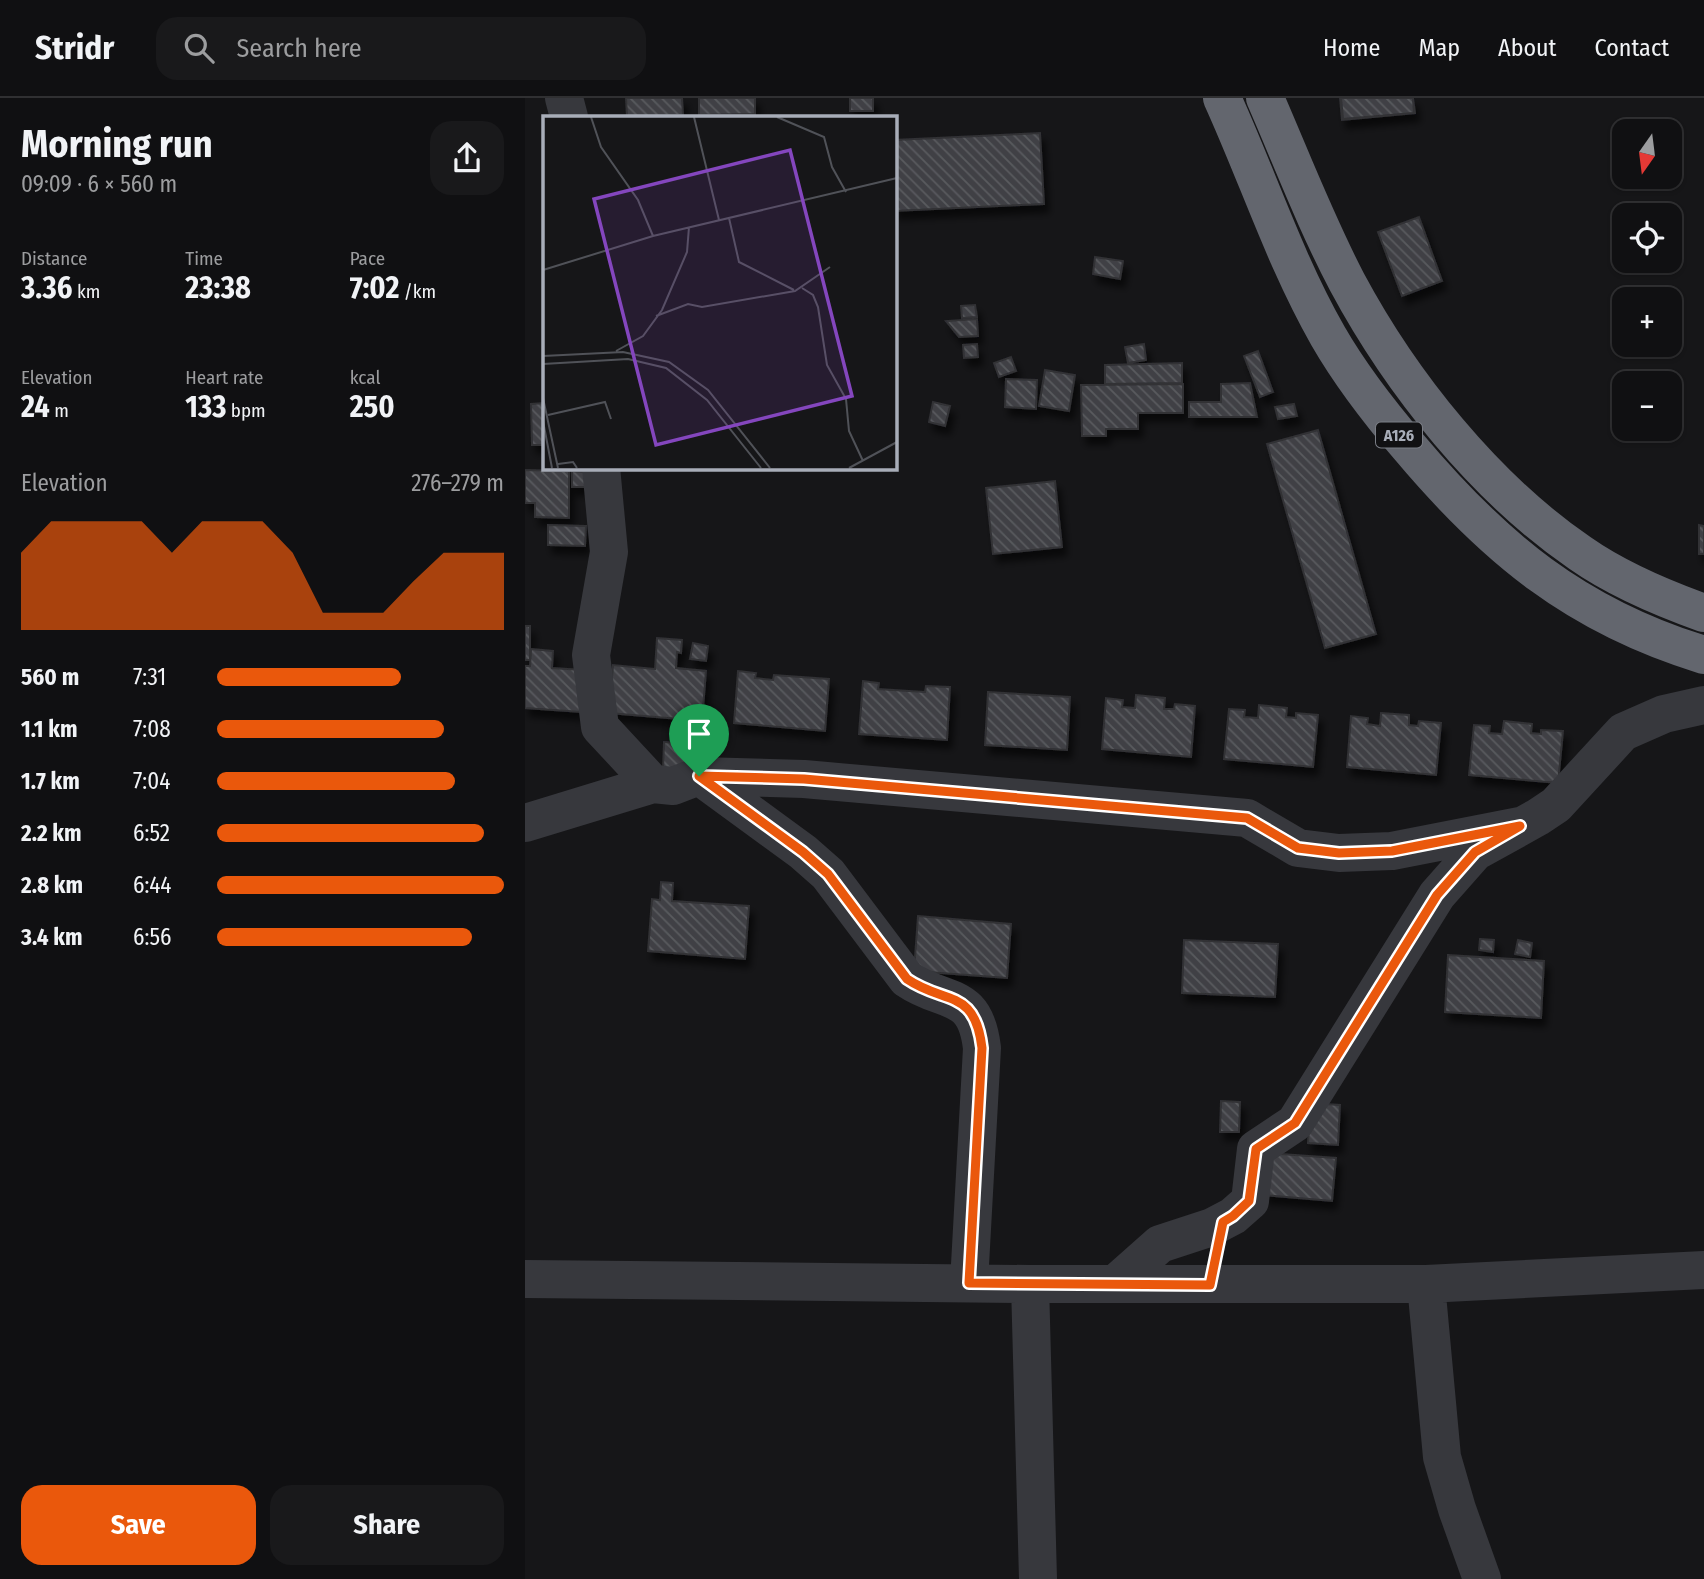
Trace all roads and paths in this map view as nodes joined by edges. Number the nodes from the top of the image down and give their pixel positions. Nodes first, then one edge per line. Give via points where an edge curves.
1 (564, 98) edge
2 (1222, 98) edge
3 (1265, 98) edge
4 (569, 116) edge
5 (601, 469) edge
6 (1704, 613) edge
7 (1704, 655) edge
8 (1704, 705) edge
9 (699, 776) junction
10 (653, 784) junction
11 (525, 823) edge
12 (1520, 826) junction
13 (1223, 1222) junction
14 (1704, 1270) edge
15 (525, 1279) edge
16 (969, 1283) junction
17 (1116, 1283) junction
18 (1030, 1284) junction
19 (1426, 1284) junction
20 (1210, 1285) junction
21 (1038, 1579) edge
22 (1482, 1579) edge

1 - 4 street
2 - 7 highway, A126 via 1327,335 1355,382 1434,477 1501,544 1551,584 1643,633
3 - 6 highway, A126 via 1348,283 1377,334 1448,429 1490,477 1581,554 1627,580
5 - 10 street via 609,552 591,655 600,727
8 - 12 street via 1664,714 1623,732 1556,805
9 - 10 street via 673,786
9 - 12 street via 804,779 1247,818 1298,848 1321,852 1392,851
9 - 16 street via 828,874 907,979 963,1003 975,1018 982,1048
10 - 11 street
12 - 13 street via 1475,852 1437,895 1295,1123 1256,1149 1249,1201
13 - 17 street via 1160,1244
13 - 20 street
14 - 19 street
15 - 16 street
16 - 18 street
17 - 18 street
17 - 20 street
18 - 21 street
19 - 20 street
19 - 22 street via 1442,1457

